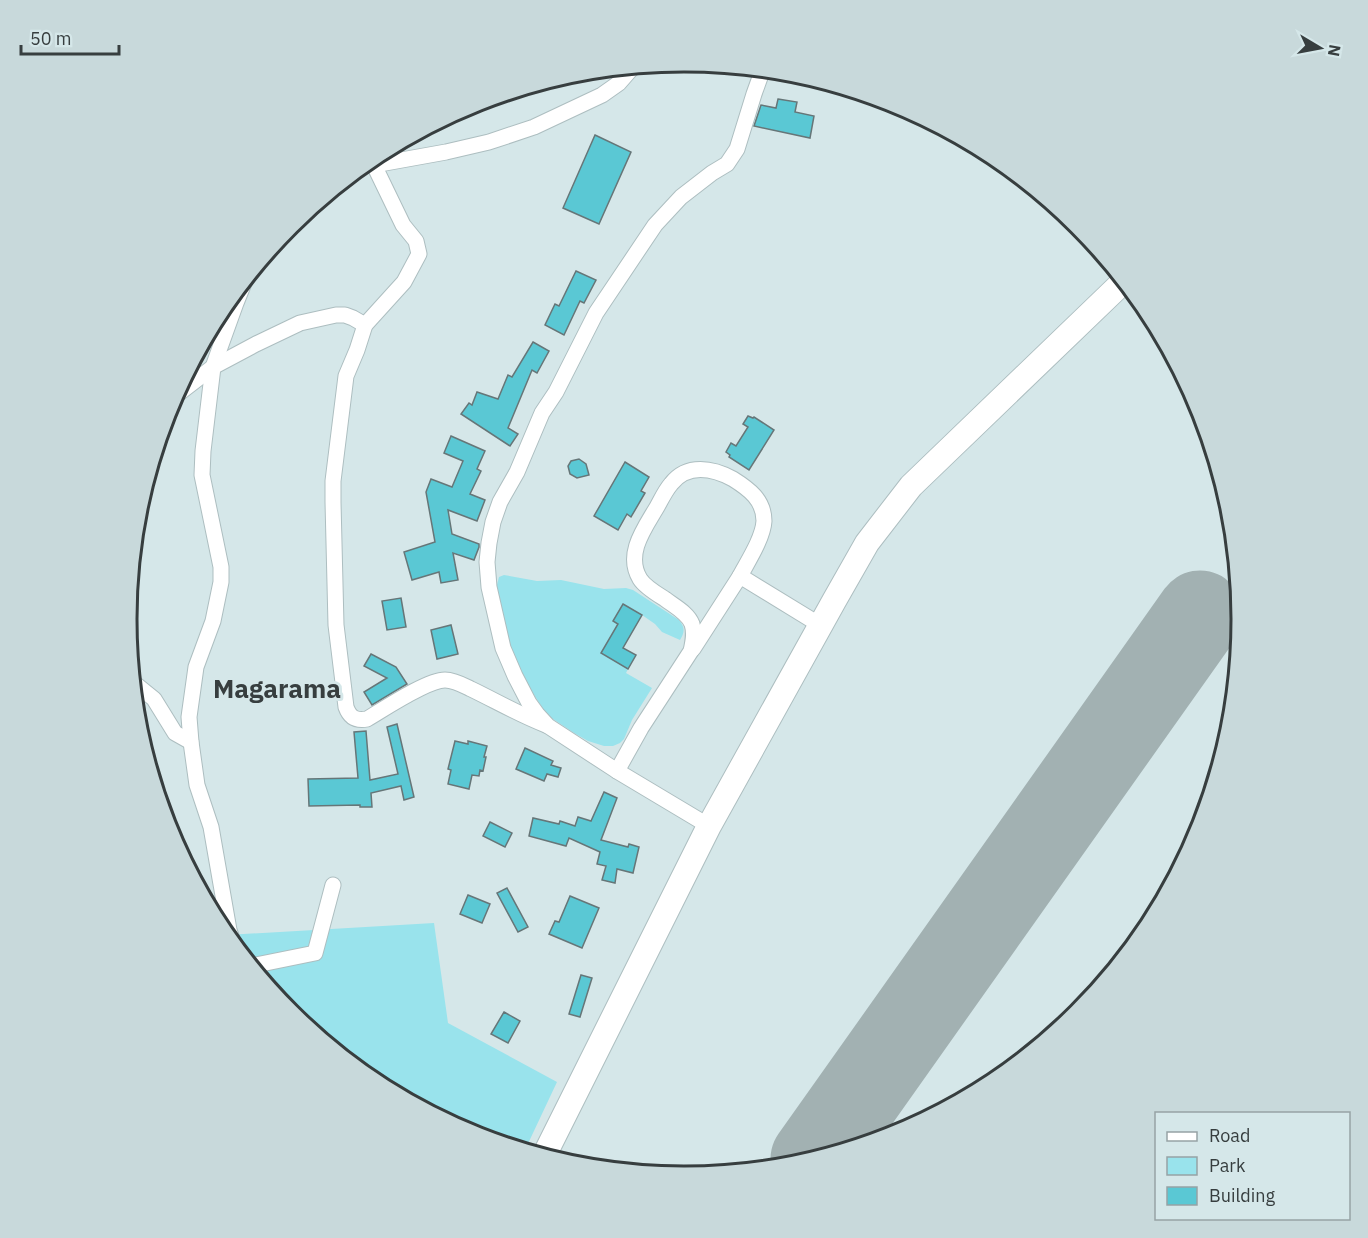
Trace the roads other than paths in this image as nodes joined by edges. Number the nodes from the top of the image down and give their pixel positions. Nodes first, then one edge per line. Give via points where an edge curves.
1 (626, 76) edge
2 (760, 78) edge
3 (381, 163) edge
4 (370, 171) edge
5 (1118, 286) edge
6 (234, 308) edge
7 (365, 325) junction
8 (213, 367) junction
9 (190, 385) edge
10 (740, 576) junction
11 (820, 625) junction
12 (691, 651) junction
13 (142, 689) edge
14 (548, 726) junction
15 (191, 742) junction
16 (617, 771) junction
17 (709, 826) junction
18 (333, 885) dead end
19 (227, 920) edge
20 (260, 964) edge
21 (548, 1148) edge

1 - 3 street via 602,94 534,126 489,142
2 - 14 street via 732,158 681,197 656,225 596,313 542,413 493,522 487,562 503,648 529,703
4 - 7 street via 416,242 419,254 404,282
5 - 11 main road via 911,486 867,543
6 - 8 street
7 - 8 street via 345,315 300,323
7 - 14 street via 346,376 333,481 336,625 348,714 354,719 367,719 422,687 445,680
8 - 9 street
8 - 15 street via 202,475 221,582 193,683
10 - 11 street
10 - 12 street
10 - 12 street via 764,521 756,496 724,474 708,469 682,474 672,483 639,536 634,560 641,582 688,616 694,637
11 - 17 main road
12 - 16 street
13 - 15 street via 154,699 175,733
14 - 16 street
15 - 19 street
16 - 17 street
17 - 21 main road
18 - 20 street via 315,953

